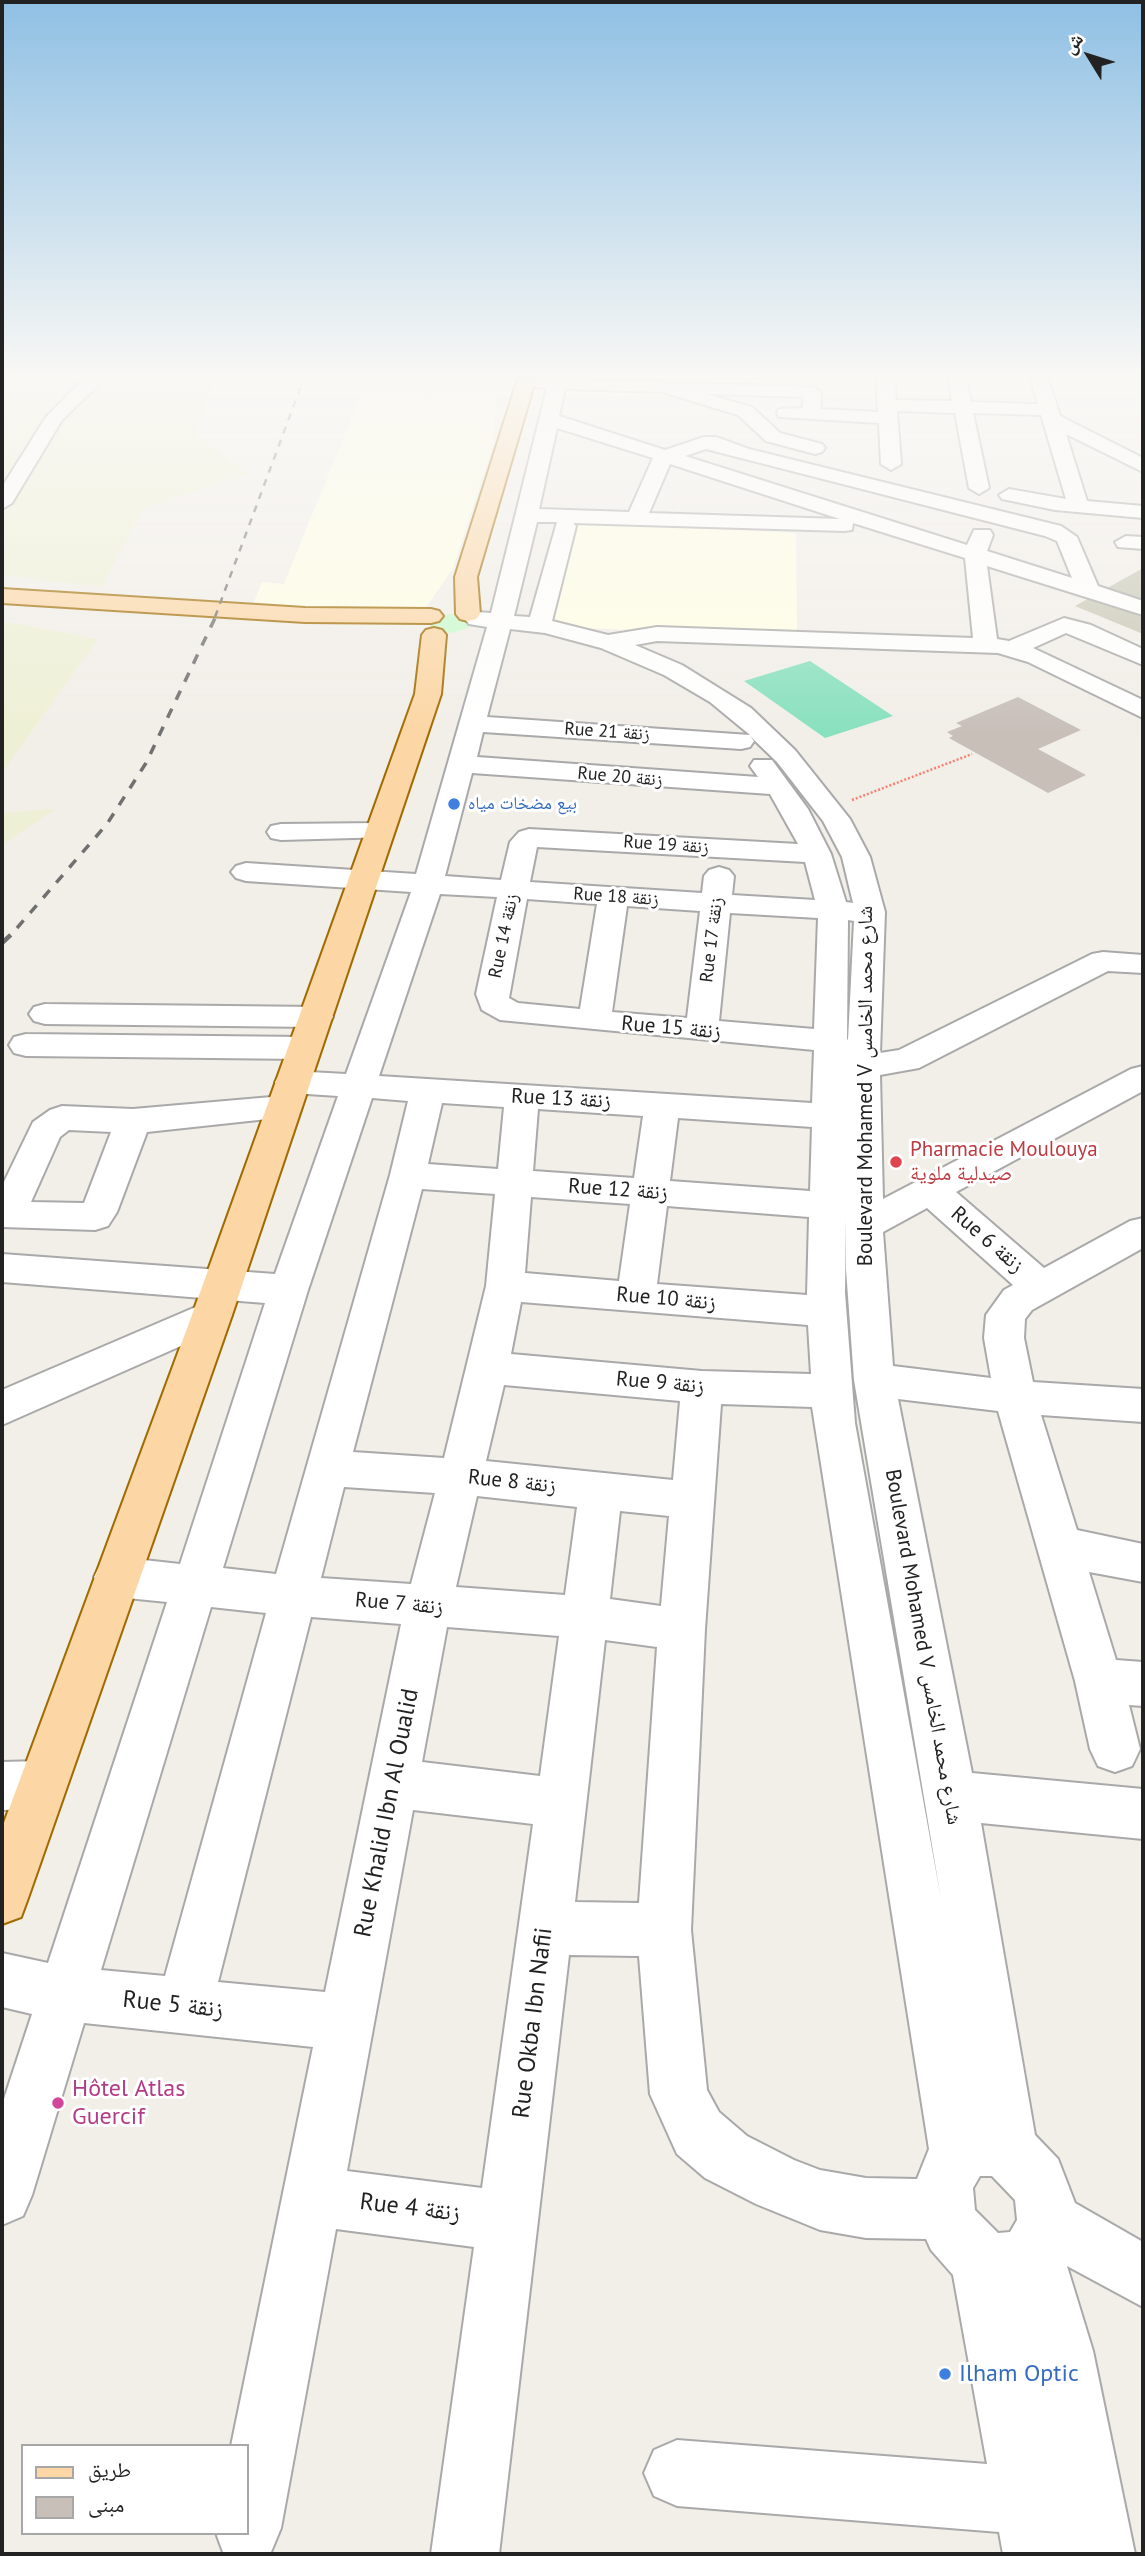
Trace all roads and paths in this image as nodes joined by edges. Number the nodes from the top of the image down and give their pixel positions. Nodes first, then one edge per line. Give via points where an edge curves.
1 (490, 497) edge
2 (532, 497) edge
3 (645, 497) edge
4 (728, 497) edge
5 (795, 497) edge
6 (917, 497) edge
7 (1028, 497) edge
8 (1076, 497) edge
9 (928, 500) junction
10 (1079, 507) junction
11 (1143, 512) edge
12 (528, 515) junction
13 (989, 515) junction
14 (636, 519) junction
15 (721, 522) junction
16 (883, 525) junction
17 (565, 526) dead end
18 (975, 554) junction
19 (1088, 590) junction
20 (2, 596) edge
21 (1143, 608) edge
22 (540, 623) dead end
23 (461, 626) junction
24 (609, 643) junction
25 (986, 646) junction
26 (1013, 648) junction
27 (1139, 652) edge
28 (1143, 710) edge
29 (473, 724) junction
30 (741, 741) junction
31 (972, 754) dead end
32 (462, 764) junction
33 (779, 787) junction
34 (826, 805) junction
35 (380, 831) junction
36 (282, 832) dead end
37 (523, 849) joint
38 (722, 849) junction
39 (817, 854) junction
40 (246, 872) dead end
41 (363, 880) junction
42 (428, 885) junction
43 (514, 891) junction
44 (613, 897) junction
45 (717, 903) junction
46 (833, 910) junction
47 (870, 912) junction
48 (1143, 964) edge
49 (511, 1013) joint
50 (45, 1014) dead end
51 (594, 1021) junction
52 (702, 1031) junction
53 (832, 1041) junction
54 (26, 1045) dead end
55 (299, 1064) junction
56 (863, 1067) junction
57 (1140, 1083) edge
58 (358, 1087) junction
59 (427, 1091) junction
60 (522, 1097) junction
61 (662, 1105) junction
62 (829, 1116) junction
63 (133, 1121) junction
64 (408, 1175) junction
65 (514, 1182) junction
66 (650, 1192) junction
67 (932, 1192) junction
68 (827, 1205) junction
69 (17, 1215) edge
70 (867, 1224) junction
71 (1143, 1231) edge
72 (9, 1269) edge
73 (505, 1286) junction
74 (1042, 1289) junction
75 (289, 1290) junction
76 (636, 1297) junction
77 (217, 1300) junction
78 (827, 1312) junction
79 (488, 1368) junction
80 (853, 1386) junction
81 (702, 1387) junction
82 (1015, 1397) junction
83 (1143, 1405) edge
84 (2, 1408) edge
85 (329, 1468) junction
86 (462, 1477) junction
87 (601, 1491) junction
88 (694, 1500) junction
89 (1058, 1546) junction
90 (1143, 1563) edge
91 (117, 1577) junction
92 (195, 1586) junction
93 (295, 1595) junction
94 (428, 1606) junction
95 (585, 1617) junction
96 (682, 1629) junction
97 (1121, 1683) edge
98 (1115, 1749) dead end
99 (394, 1783) junction
100 (22, 1786) edge
101 (951, 1794) junction
102 (561, 1802) junction
103 (1143, 1814) edge
104 (2, 1898) edge
105 (545, 1928) junction
106 (664, 1930) junction
107 (2, 1980) edge
108 (65, 1994) junction
109 (184, 2007) junction
110 (345, 2022) junction
111 (971, 2172) junction
112 (2, 2194) edge
113 (312, 2196) junction
114 (508, 2221) junction
115 (1020, 2244) junction
116 (1143, 2276) edge
117 (677, 2473) dead end
118 (248, 2521) edge
119 (1033, 2528) edge
120 (245, 2535) edge
121 (242, 2554) edge
122 (465, 2554) edge
123 (1101, 2554) edge

1 - 23 main road via 466,577
2 - 12 street
3 - 14 street
4 - 15 street
5 - 16 street
6 - 9 street
7 - 10 street
8 - 10 street
9 - 13 street
9 - 16 street
10 - 11 street
12 - 14 street
12 - 23 street
13 - 18 street
13 - 19 street via 1066,537
14 - 15 street
15 - 16 street
16 - 18 street
17 - 22 street
18 - 19 street
18 - 25 street
19 - 21 street
20 - 23 main road
23 - 24 street, Boulevard Mohamed V شارع محمد الخامس via 559,629
23 - 29 street
23 - 30 street, Boulevard Mohamed V شارع محمد الخامس via 569,645 613,659 675,688
23 - 35 main road via 432,676
24 - 25 street via 657,634
24 - 34 street, Boulevard Mohamed V شارع محمد الخامس via 673,670 742,713
25 - 26 street
26 - 27 street via 1064,625
26 - 28 street
29 - 30 street, Rue 21 زنقة
29 - 32 street
30 - 33 street, Boulevard Mohamed V شارع محمد الخامس
31 - 34 path via 853,800
32 - 33 street, Rue 20 زنقة
32 - 42 street
33 - 39 street, Boulevard Mohamed V شارع محمد الخامس
34 - 47 street, Boulevard Mohamed V شارع محمد الخامس via 856,857
35 - 36 street
35 - 41 main road
37 - 38 street, Rue 19 زنقة via 524,842 537,836
37 - 43 street, Rue 14 زنقة
38 - 39 street, Rue 19 زنقة
38 - 45 street, Rue 17 زنقة
39 - 46 street, Boulevard Mohamed V شارع محمد الخامس
40 - 41 street, Rue 18 زنقة
41 - 42 street, Rue 18 زنقة
41 - 55 main road
42 - 43 street, Rue 18 زنقة
42 - 58 street
43 - 44 street, Rue 18 زنقة
43 - 49 street, Rue 14 زنقة via 492,994 493,1003
44 - 45 street, Rue 18 زنقة
44 - 51 street
45 - 46 street, Rue 18 زنقة
45 - 52 street, Rue 17 زنقة
46 - 47 street, Rue 18 زنقة
46 - 53 street, Boulevard Mohamed V شارع محمد الخامس
47 - 56 street, Boulevard Mohamed V شارع محمد الخامس
48 - 56 street via 1103,961 907,1060
49 - 51 street, Rue 15 زنقة
50 - 55 street
51 - 52 street, Rue 15 زنقة
52 - 53 street, Rue 15 زنقة
53 - 62 street, Boulevard Mohamed V شارع محمد الخامس
54 - 55 street
55 - 58 street, Rue 13 زنقة
55 - 63 street
55 - 77 main road
56 - 70 street, Boulevard Mohamed V شارع محمد الخامس
57 - 67 street
58 - 59 street, Rue 13 زنقة
58 - 75 street
59 - 60 street, Rue 13 زنقة
59 - 64 street
60 - 61 street, Rue 13 زنقة
60 - 65 street, Rue Khalid Ibn Al Oualid
61 - 62 street, Rue 13 زنقة
61 - 66 street
62 - 68 street, Boulevard Mohamed V شارع محمد الخامس
63 - 69 street via 62,1118 50,1124
63 - 69 street via 99,1212 88,1219
64 - 65 street, Rue 12 زنقة
64 - 85 street
65 - 66 street, Rue 12 زنقة
65 - 73 street, Rue Khalid Ibn Al Oualid
66 - 68 street, Rue 12 زنقة
66 - 76 street
67 - 70 street
67 - 74 street, Rue 6 زنقة
68 - 78 street, Boulevard Mohamed V شارع محمد الخامس
69 - 72 street
70 - 80 street, Boulevard Mohamed V شارع محمد الخامس
71 - 74 street
72 - 77 street
73 - 76 street, Rue 10 زنقة
73 - 79 street, Rue Khalid Ibn Al Oualid
74 - 82 street via 1018,1300 1006,1315 1003,1338
75 - 77 street
75 - 92 street
76 - 78 street, Rue 10 زنقة
77 - 84 street
77 - 91 main road
78 - 80 street, Boulevard Mohamed V شارع محمد الخامس
79 - 81 street, Rue 9 زنقة
79 - 86 street, Rue Khalid Ibn Al Oualid
80 - 81 street, Rue 9 زنقة
80 - 82 street, Rue 9 زنقة
80 - 101 street, Boulevard Mohamed V شارع محمد الخامس
80 - 111 street, Boulevard Mohamed V شارع محمد الخامس via 834,1423
81 - 88 street
82 - 83 street, Rue 9 زنقة
82 - 89 street
85 - 86 street, Rue 8 زنقة
85 - 93 street
86 - 87 street, Rue 8 زنقة
86 - 94 street, Rue Khalid Ibn Al Oualid
87 - 88 street, Rue 8 زنقة
87 - 95 street, Rue Okba Ibn Nafii
88 - 96 street
89 - 90 street
89 - 97 street
91 - 92 street, Rue 7 زنقة
91 - 100 main road
92 - 93 street, Rue 7 زنقة
92 - 108 street
93 - 94 street, Rue 7 زنقة
93 - 109 street
94 - 95 street, Rue 7 زنقة
94 - 99 street, Rue Khalid Ibn Al Oualid
95 - 96 street, Rue 7 زنقة
95 - 102 street, Rue Okba Ibn Nafii
96 - 106 street
97 - 98 street
99 - 102 street
99 - 110 street, Rue Khalid Ibn Al Oualid
100 - 104 main road
101 - 103 street
101 - 111 street, Boulevard Mohamed V شارع محمد الخامس
102 - 105 street, Rue Okba Ibn Nafii
105 - 106 street
105 - 114 street, Rue Okba Ibn Nafii
106 - 111 street via 679,2094 698,2133 726,2157 820,2200 866,2208
107 - 108 street, Rue 5 زنقة
108 - 109 street, Rue 5 زنقة
108 - 112 street
109 - 110 street, Rue 5 زنقة
110 - 113 street, Rue Khalid Ibn Al Oualid
111 - 115 street via 952,2229 964,2245
111 - 115 street via 1024,2163 1037,2179 1045,2199
113 - 114 street, Rue 4 زنقة
113 - 118 street, Rue Khalid Ibn Al Oualid
114 - 122 street, Rue Okba Ibn Nafii
115 - 116 street
115 - 119 street
115 - 123 street via 1061,2351
117 - 119 street
120 - 121 street, Rue Khalid Ibn Al Oualid

